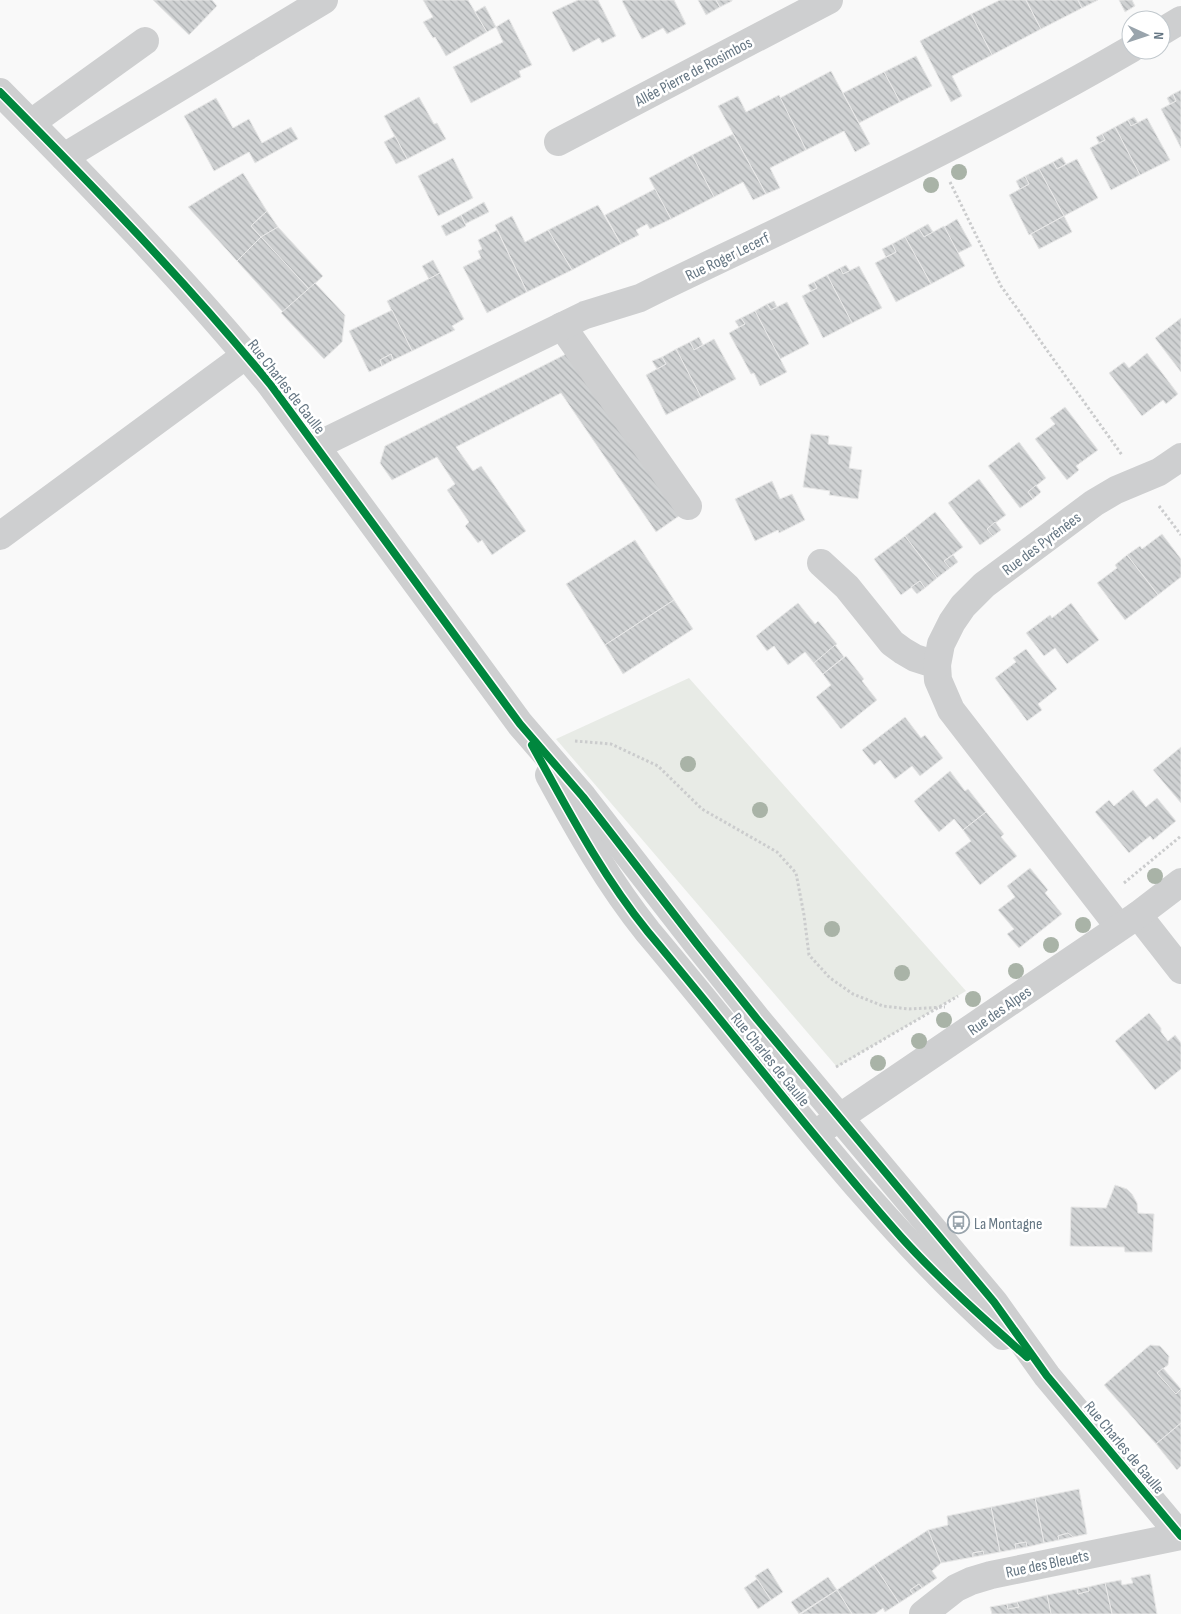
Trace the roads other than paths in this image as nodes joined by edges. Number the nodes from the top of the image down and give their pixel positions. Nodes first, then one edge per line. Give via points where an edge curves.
1 (324, 0) edge
2 (829, 0) edge
3 (145, 41) dead end
4 (1121, 55) edge
5 (0, 92) edge
6 (31, 123) junction
7 (558, 142) dead end
8 (64, 158) junction
9 (562, 326) junction
10 (246, 355) junction
11 (316, 446) junction
12 (1181, 457) edge
13 (688, 506) dead end
14 (0, 536) edge
15 (821, 563) dead end
16 (937, 665) junction
17 (520, 724) junction
18 (1181, 882) edge
19 (1129, 921) junction
20 (1181, 970) edge
21 (839, 1118) junction
22 (815, 1135) junction
23 (1048, 1376) junction
24 (1181, 1536) edge
25 (922, 1614) edge

1 - 8 street
2 - 7 street, Allée Pierre de Rosimbos
3 - 6 street
4 - 9 street, Rue Roger Lecerf via 936,154 640,298 585,315
5 - 6 street, Rue Charles de Gaulle
6 - 8 street, Rue Charles de Gaulle
8 - 10 street, Rue Charles de Gaulle
9 - 11 street, Rue Roger Lecerf
9 - 13 street
10 - 11 street, Rue Charles de Gaulle
10 - 14 street
11 - 17 street, Rue Charles de Gaulle
12 - 16 street, Rue des Pyrénées via 1159,472 1094,503 984,585 952,622 941,644
15 - 16 street via 847,587 892,643 915,658
16 - 19 street, Rue des Pyrénées via 938,680 951,710 1101,901
17 - 21 street, Rue Charles de Gaulle via 583,797 697,944
17 - 22 street, Rue Charles de Gaulle via 593,854 630,910
18 - 19 street, Rue des Alpes
19 - 20 street, Rue des Pyrénées
19 - 21 street, Rue des Alpes
21 - 22 street, Rue des Alpes
21 - 23 street, Rue Charles de Gaulle via 987,1294
22 - 23 street, Rue Charles de Gaulle via 918,1255
23 - 24 street, Rue Charles de Gaulle
24 - 25 street, Rue des Bleuets via 971,1580

